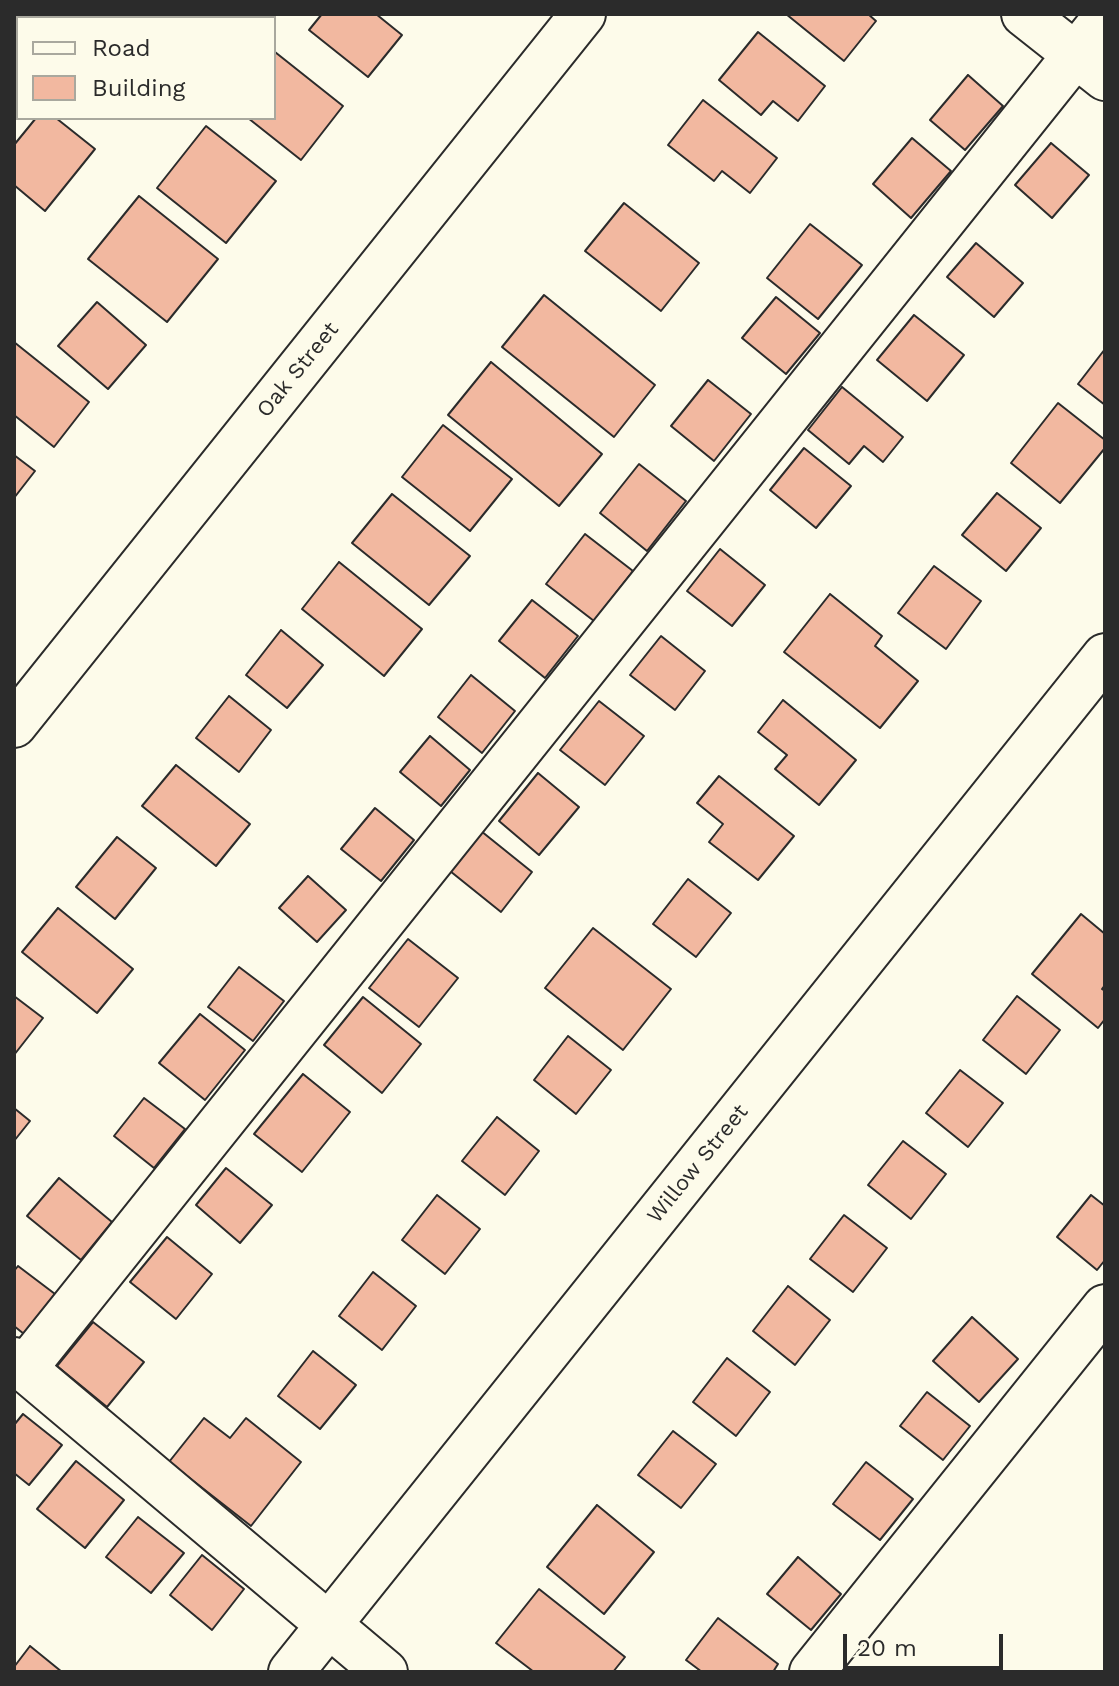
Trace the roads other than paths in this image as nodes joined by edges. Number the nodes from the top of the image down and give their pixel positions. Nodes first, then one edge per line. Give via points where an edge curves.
1 (583, 14) edge
2 (1024, 14) edge
3 (1105, 18) edge
4 (1090, 67) edge
5 (1105, 656) edge
6 (14, 725) edge
7 (1105, 1307) edge
8 (19, 1365) edge
9 (329, 1625) junction
10 (291, 1672) edge
11 (385, 1672) edge
12 (812, 1672) edge

1 - 6 street, Oak Street
2 - 4 street
3 - 4 street
4 - 8 street
5 - 9 street, Willow Street
7 - 12 street
8 - 9 street
9 - 10 street, Willow Street
9 - 11 street

